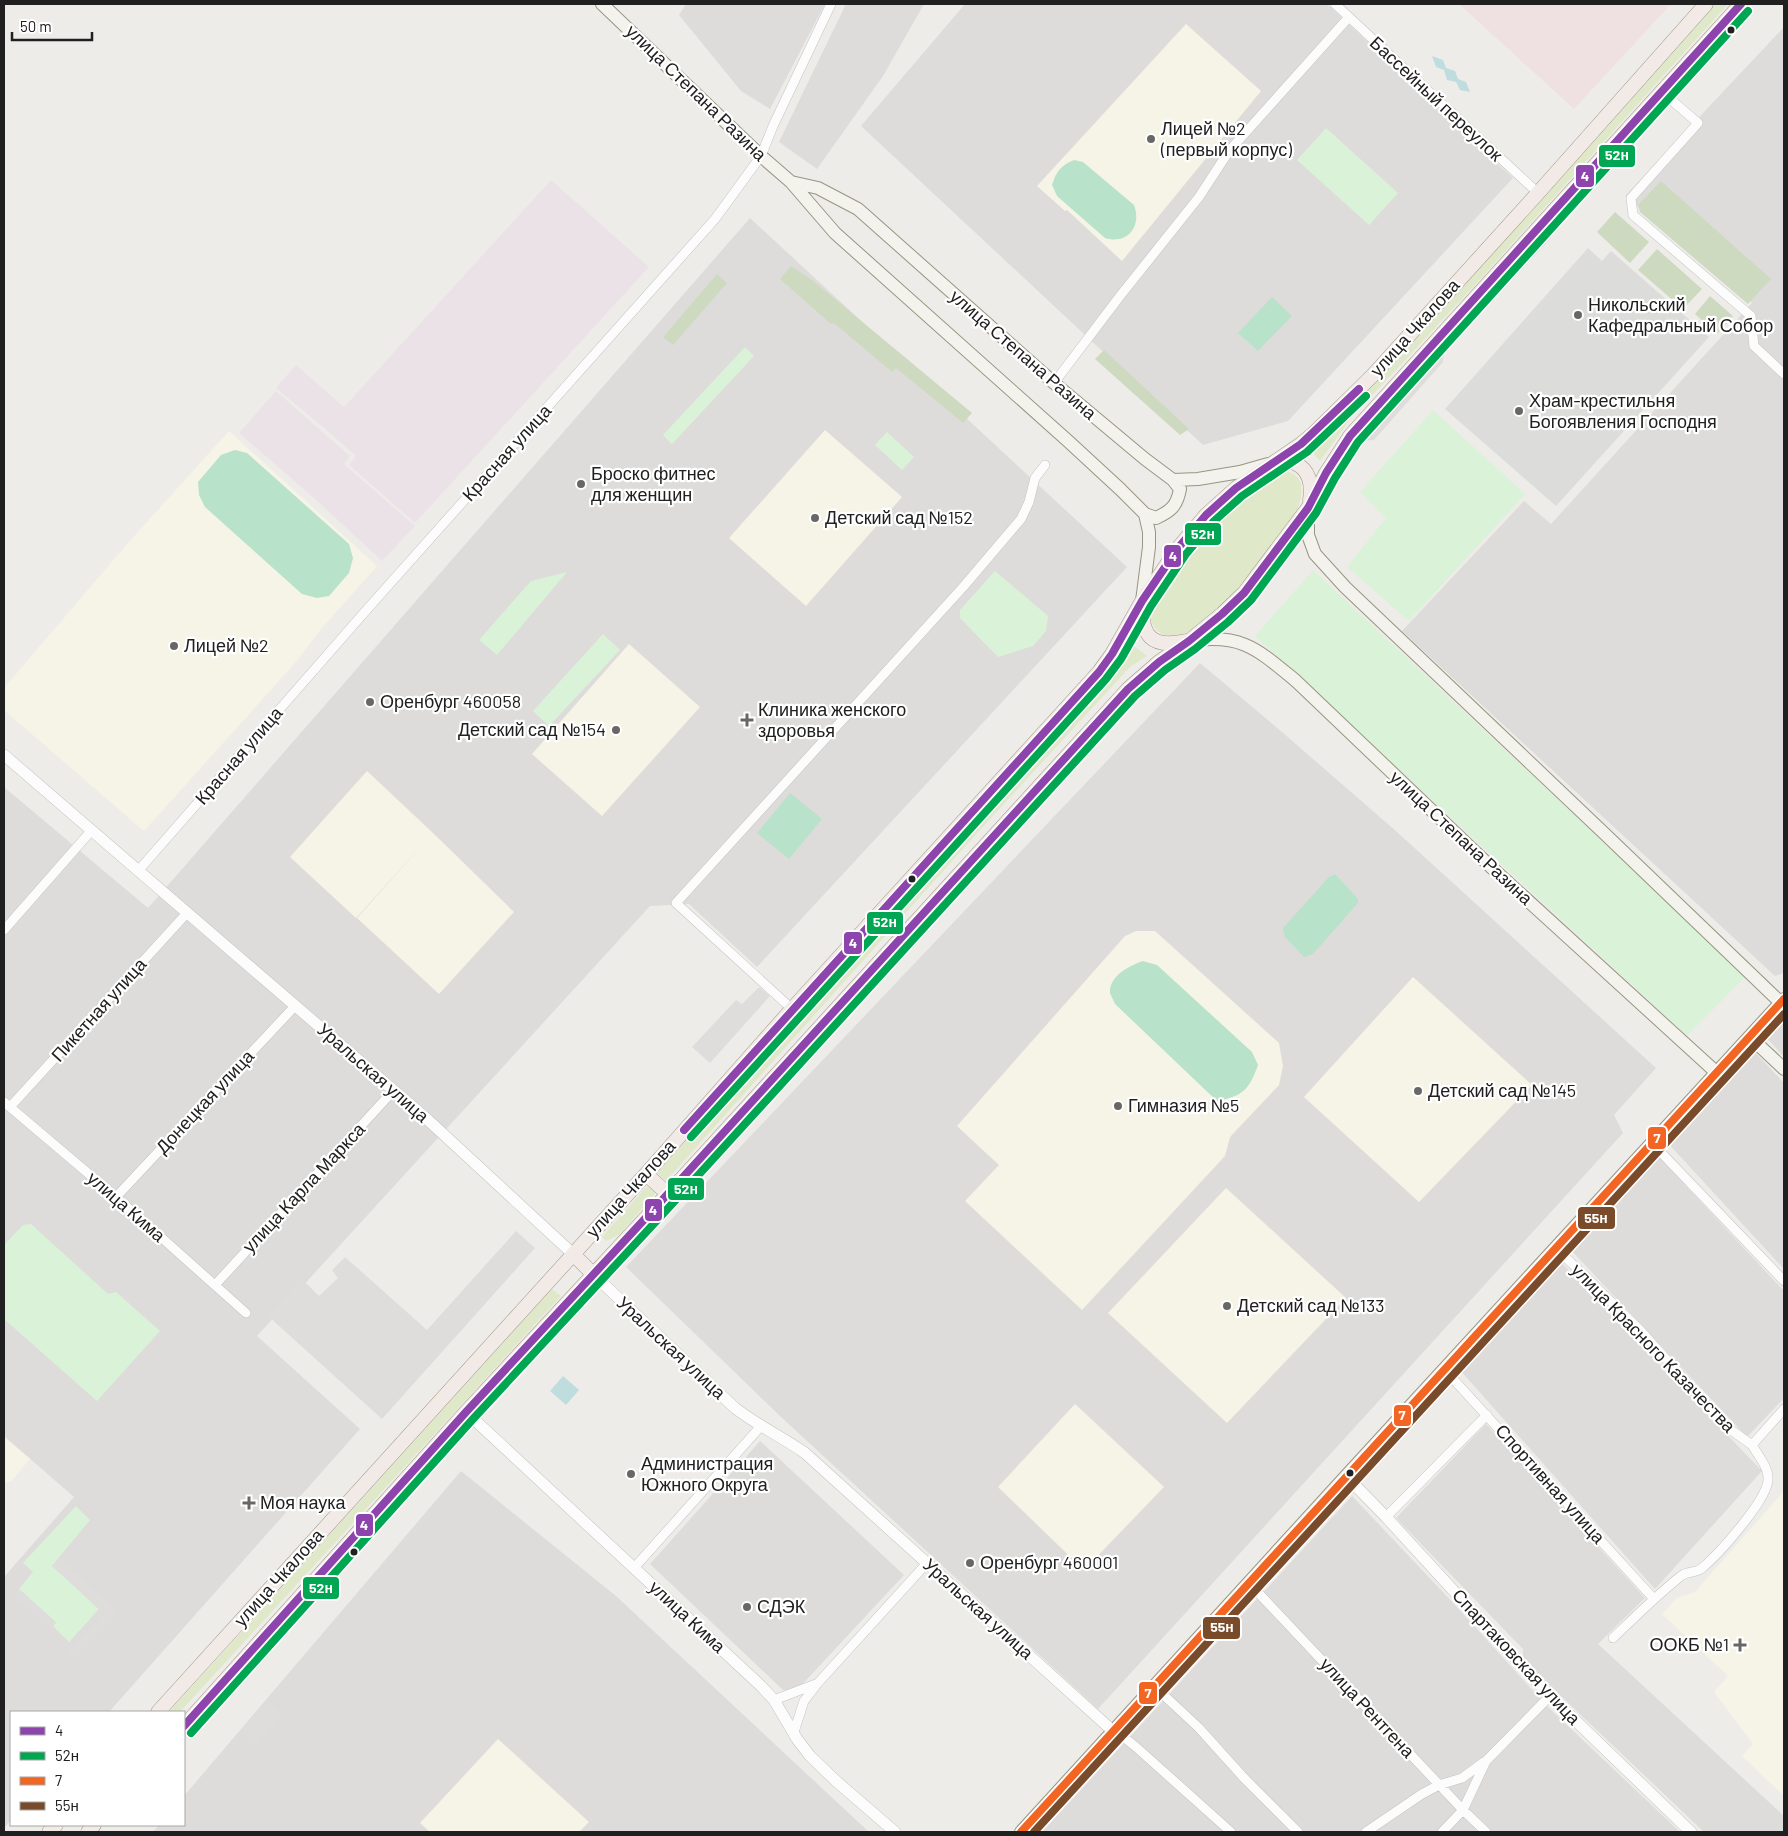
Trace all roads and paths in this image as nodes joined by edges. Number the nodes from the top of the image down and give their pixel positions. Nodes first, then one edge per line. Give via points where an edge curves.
1 (602, 4) edge
2 (831, 4) edge
3 (1335, 4) edge
4 (1706, 4) edge
5 (1741, 4) edge
6 (1349, 18) junction
7 (1661, 91) junction
8 (761, 156) junction
9 (791, 182) junction
10 (1538, 193) junction
11 (1784, 374) edge
12 (1054, 383) junction
13 (1269, 464) junction
14 (1045, 465) dead end
15 (1172, 480) junction
16 (1308, 508) junction
17 (1145, 514) junction
18 (1142, 601) junction
19 (1189, 641) junction
20 (4, 755) edge
21 (91, 831) junction
22 (138, 871) junction
23 (187, 913) junction
24 (4, 930) edge
25 (1782, 1001) edge
26 (295, 1006) junction
27 (792, 1009) junction
28 (1750, 1037) junction
29 (1784, 1068) edge
30 (1717, 1074) junction
31 (394, 1091) junction
32 (7, 1104) edge
33 (1652, 1143) junction
34 (646, 1174) junction
35 (668, 1194) junction
36 (116, 1197) junction
37 (1556, 1248) junction
38 (573, 1254) junction
39 (594, 1274) junction
40 (1784, 1281) edge
41 (215, 1285) junction
42 (246, 1313) dead end
43 (1444, 1369) junction
44 (1784, 1409) edge
45 (466, 1412) junction
46 (1488, 1415) junction
47 (761, 1426) junction
48 (1752, 1446) junction
49 (1346, 1476) junction
50 (1386, 1517) junction
51 (927, 1563) junction
52 (634, 1568) junction
53 (1249, 1583) junction
54 (1654, 1599) junction
55 (1613, 1638) dead end
56 (817, 1684) junction
57 (1155, 1687) junction
58 (1550, 1696) junction
59 (774, 1700) junction
60 (159, 1711) edge
61 (185, 1725) edge
62 (794, 1732) junction
63 (1114, 1732) junction
64 (1486, 1761) junction
65 (1439, 1785) junction
66 (1463, 1810) junction
67 (895, 1832) edge
68 (1021, 1832) edge
69 (1231, 1832) edge
70 (1298, 1832) edge
71 (1366, 1832) edge
72 (1442, 1832) edge
73 (1486, 1832) edge
74 (1691, 1832) edge

1 - 8 main road, улица Степана Разина
2 - 8 street, Красная улица
3 - 6 street, Бассейный переулок
4 - 10 main road, улица Чкалова
5 - 7 main road, улица Чкалова
6 - 10 street, Бассейный переулок
6 - 12 street via 1229,151 1199,197
7 - 11 street via 1698,123 1631,198 1633,215 1751,316 1754,346
7 - 16 main road, улица Чкалова via 1350,436
8 - 9 main road, улица Степана Разина
8 - 22 street, Красная улица via 715,219
9 - 12 main road, улица Степана Разина via 818,188 858,209
9 - 17 main road, улица Степана Разина via 835,233
10 - 13 main road, улица Чкалова via 1330,418 1300,444
12 - 15 main road, улица Степана Разина
13 - 15 main road via 1198,479
13 - 16 main road via 1284,460 1293,462 1306,472 1311,490
13 - 18 main road, улица Чкалова via 1206,514
14 - 27 street via 1035,478 1021,519 676,903
15 - 17 main road via 1180,489 1170,512 1156,518
16 - 19 main road, улица Чкалова via 1244,593
16 - 25 main road via 1308,535 1316,554 1345,587
17 - 18 main road via 1149,547
18 - 19 main road via 1141,619 1152,639 1163,644
18 - 27 main road, улица Чкалова via 1100,672
19 - 30 main road, улица Степана Разина via 1209,638 1236,641 1268,658
19 - 35 main road, улица Чкалова via 1128,689
20 - 21 street, Уральская улица
21 - 22 street, Уральская улица
21 - 24 street
22 - 23 street, Уральская улица
23 - 26 street, Уральская улица
23 - 32 street, Пикетная улица
25 - 28 main road
26 - 31 street, Уральская улица
26 - 36 street, Донецкая улица
27 - 34 main road, улица Чкалова
28 - 29 main road
28 - 30 main road
30 - 33 main road
31 - 38 street, Уральская улица
31 - 41 street, улица Карла Маркса
32 - 36 street, улица Кима
33 - 37 main road
33 - 40 street
34 - 35 main road
34 - 38 main road, улица Чкалова
35 - 39 main road, улица Чкалова
36 - 41 street, улица Кима
37 - 43 main road
37 - 48 street, улица Красного Казачества via 1640,1330 1727,1427
38 - 39 main road, Уральская улица
38 - 60 main road, улица Чкалова
39 - 45 main road, улица Чкалова
39 - 47 street, Уральская улица via 735,1408
41 - 42 street, улица Кима
43 - 46 street, Спортивная улица
43 - 49 main road
44 - 48 street
45 - 52 street, улица Кима
45 - 61 main road, улица Чкалова
46 - 50 street
46 - 54 street, Спортивная улица
47 - 51 street, Уральская улица via 805,1453
47 - 52 street
48 - 54 street via 1764,1463 1769,1479 1764,1494 1740,1528 1701,1570 1684,1574
49 - 50 street, Спартаковская улица
49 - 53 main road
50 - 58 street, Спартаковская улица
51 - 56 street
51 - 63 street, Уральская улица
52 - 59 street, улица Кима
53 - 57 main road
53 - 65 street, улица Рентгена
54 - 55 street
56 - 59 street
56 - 62 street via 804,1701
57 - 63 main road
57 - 70 street via 1199,1728
58 - 64 street
58 - 74 street, Спартаковская улица
59 - 62 street, улица Кима
62 - 67 street, улица Кима via 822,1768
63 - 68 main road
63 - 69 street, Уральская улица via 1126,1738
64 - 65 street via 1462,1778
64 - 66 street
65 - 66 street, улица Рентгена
65 - 71 street
66 - 72 street
66 - 73 street, улица Рентгена

